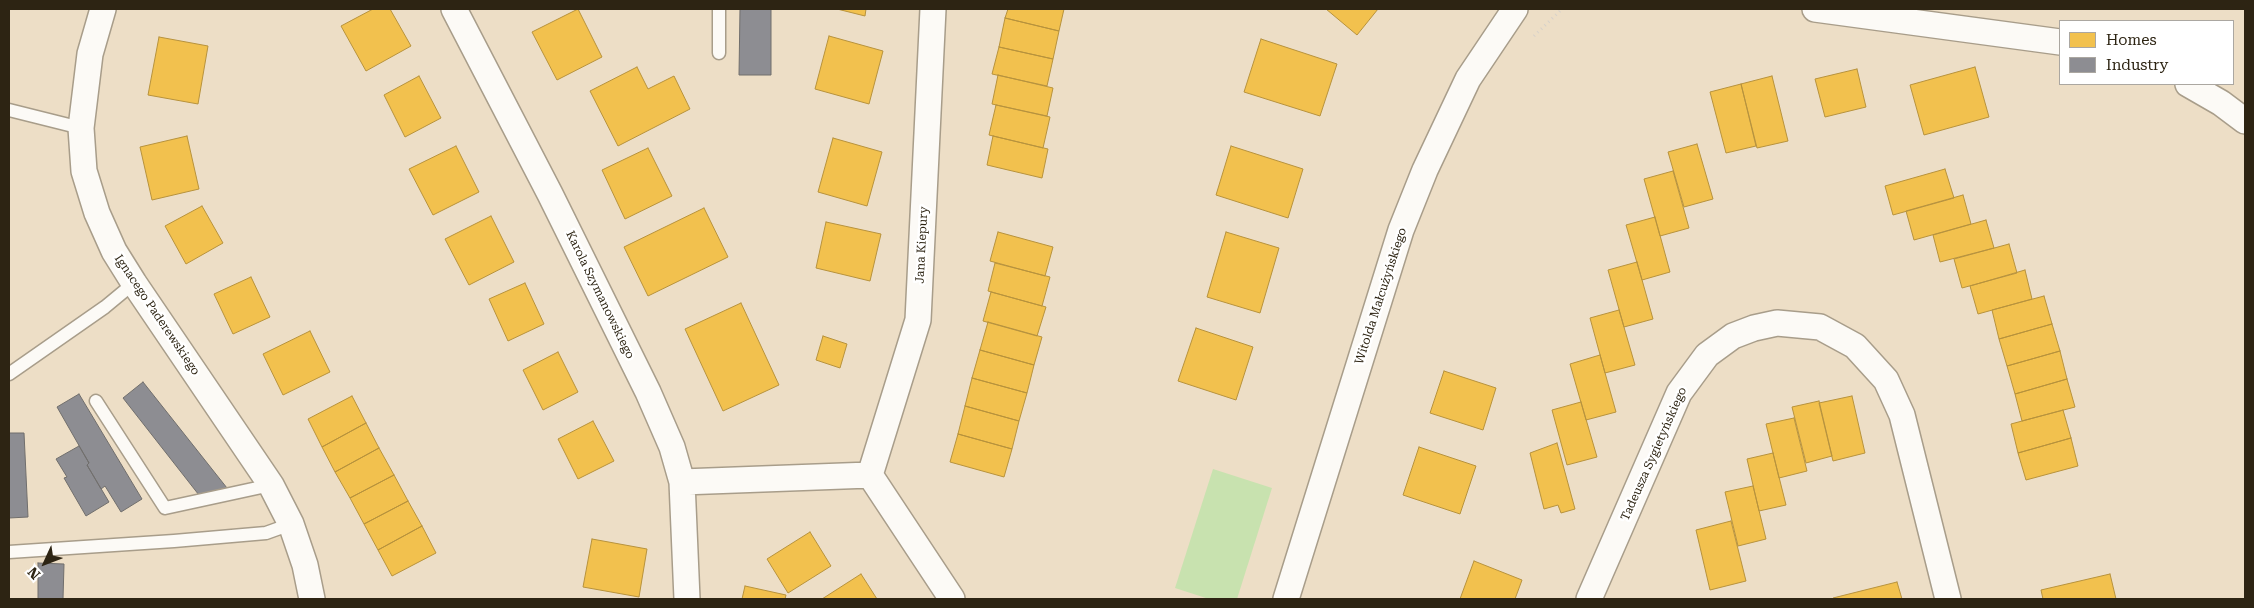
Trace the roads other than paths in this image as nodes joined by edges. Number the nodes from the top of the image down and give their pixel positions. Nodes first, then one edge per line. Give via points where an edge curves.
1 (103, 9) edge
2 (454, 9) edge
3 (719, 9) edge
4 (933, 9) edge
5 (1514, 9) edge
6 (1815, 9) edge
7 (2059, 42) edge
8 (719, 53) dead end
9 (2190, 85) edge
10 (9, 110) edge
11 (2245, 121) edge
12 (82, 128) junction
13 (134, 283) junction
14 (9, 374) edge
15 (96, 401) dead end
16 (870, 475) junction
17 (682, 482) junction
18 (270, 485) junction
19 (291, 524) junction
20 (9, 552) edge
21 (312, 599) edge
22 (687, 599) edge
23 (952, 599) edge
24 (1286, 599) edge
25 (1589, 599) edge
26 (1948, 599) edge

1 - 12 street, Ignacego Paderewskiego via 90,54
2 - 17 street, Karola Szymanowskiego via 648,392 672,447
3 - 8 lane
4 - 16 street, Jana Kiepury via 918,320
5 - 24 street, Witolda Małcużyńskiego via 1468,78 1401,230
6 - 7 street
9 - 11 street
10 - 12 lane
12 - 13 street, Ignacego Paderewskiego via 84,170 97,213 114,251
13 - 14 lane via 106,307
13 - 18 street, Ignacego Paderewskiego
15 - 18 lane via 165,508
16 - 17 street
16 - 23 street
17 - 22 street, Karola Szymanowskiego
18 - 19 street, Ignacego Paderewskiego
19 - 20 lane via 266,533
19 - 21 street, Ignacego Paderewskiego
25 - 26 street, Tadeusza Sygietyńskiego via 1679,393 1707,354 1733,336 1777,324 1820,327 1855,346 1886,380 1902,415

